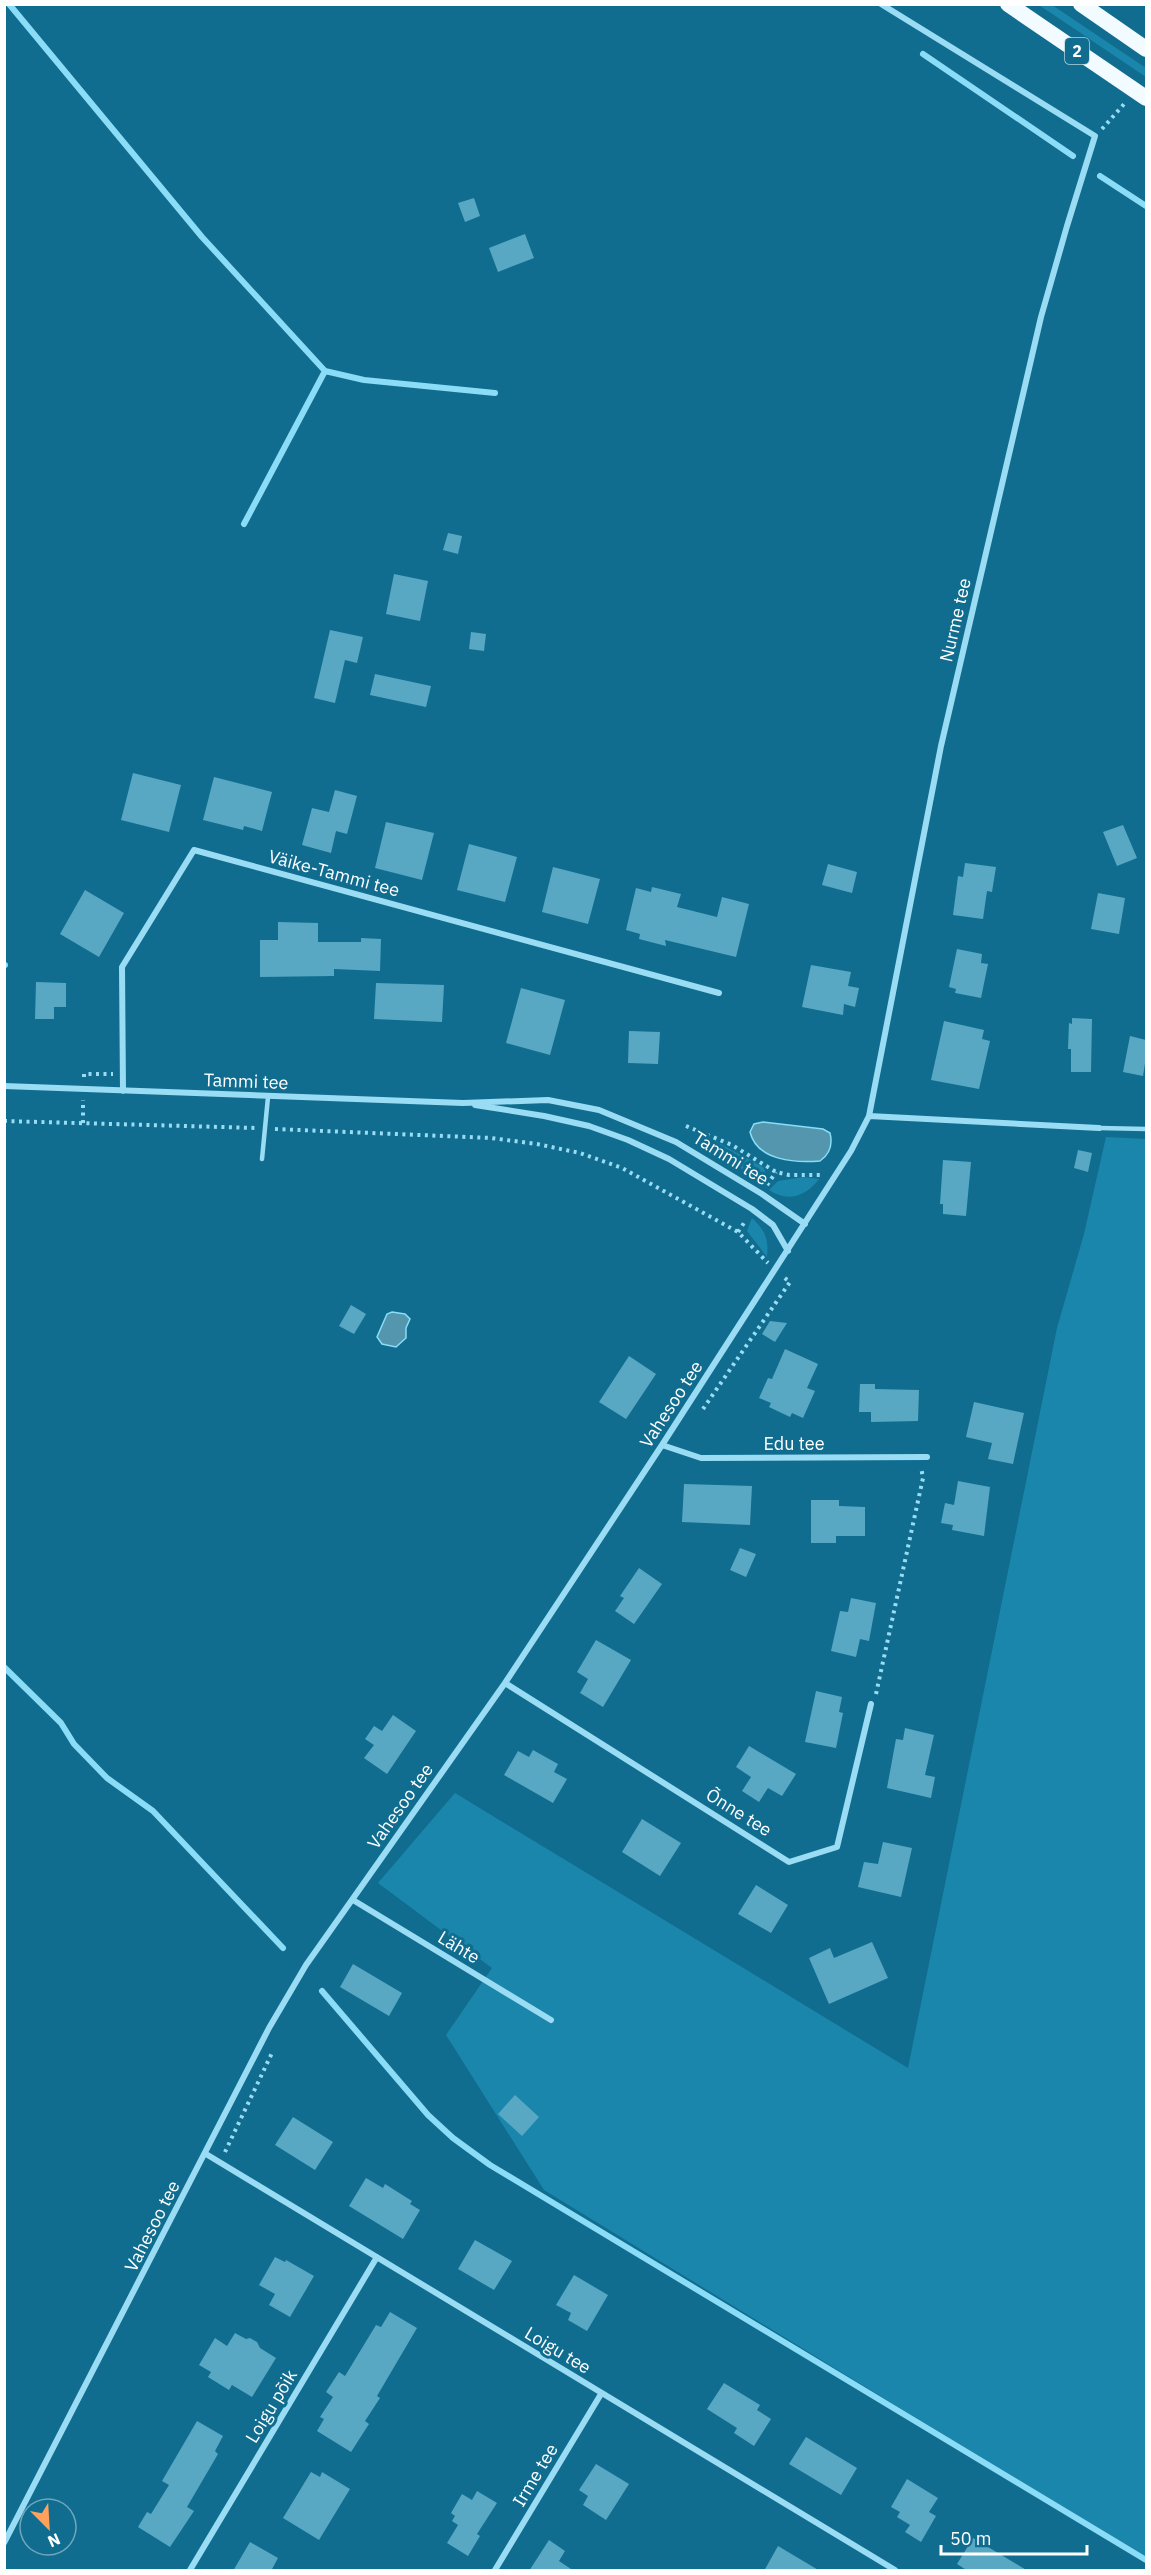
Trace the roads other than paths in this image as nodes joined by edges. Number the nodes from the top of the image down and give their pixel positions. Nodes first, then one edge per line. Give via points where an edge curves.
1 (881, 4) edge
2 (1008, 4) edge
3 (1081, 4) edge
4 (1146, 49) edge
5 (1141, 95) edge
6 (719, 993) dead end
7 (4, 1087) edge
8 (123, 1091) junction
9 (268, 1097) junction
10 (462, 1103) junction
11 (869, 1116) junction
12 (1100, 1128) joint
13 (1146, 1129) edge
14 (262, 1160) dead end
15 (804, 1224) junction
16 (788, 1251) junction
17 (662, 1445) junction
18 (923, 1457) road end
19 (506, 1683) junction
20 (871, 1704) road end
21 (352, 1900) junction
22 (551, 2020) dead end
23 (206, 2154) junction
24 (377, 2257) junction
25 (601, 2394) junction
26 (4, 2543) edge
27 (190, 2571) edge
28 (495, 2571) edge
29 (895, 2571) edge

1 - 11 street, Nurme tee via 1095,136 1041,317 941,746
2 - 5 highway, 2
3 - 4 highway, 2
6 - 8 street, Väike-Tammi tee via 194,850 122,967
7 - 8 street, Tammi tee
8 - 9 street, Tammi tee
9 - 10 street, Tammi tee
9 - 14 lane
10 - 15 street, Tammi tee via 548,1100 599,1110 676,1142
10 - 16 street, Tammi tee via 588,1126 669,1159 752,1209 772,1225
11 - 12 street
11 - 15 street, Vahesoo tee
12 - 13 lane
15 - 16 street, Vahesoo tee
16 - 17 street, Vahesoo tee
17 - 18 street, Edu tee via 701,1458
17 - 19 street, Vahesoo tee
19 - 20 street, Õnne tee via 789,1862 837,1847
19 - 21 street, Vahesoo tee
21 - 22 street, Lähte
21 - 23 street, Vahesoo tee via 306,1965
23 - 24 street, Loigu tee
23 - 26 street, Vahesoo tee
24 - 25 street, Loigu tee
24 - 27 street, Loigu põik
25 - 28 street, Irme tee
25 - 29 street, Loigu tee

